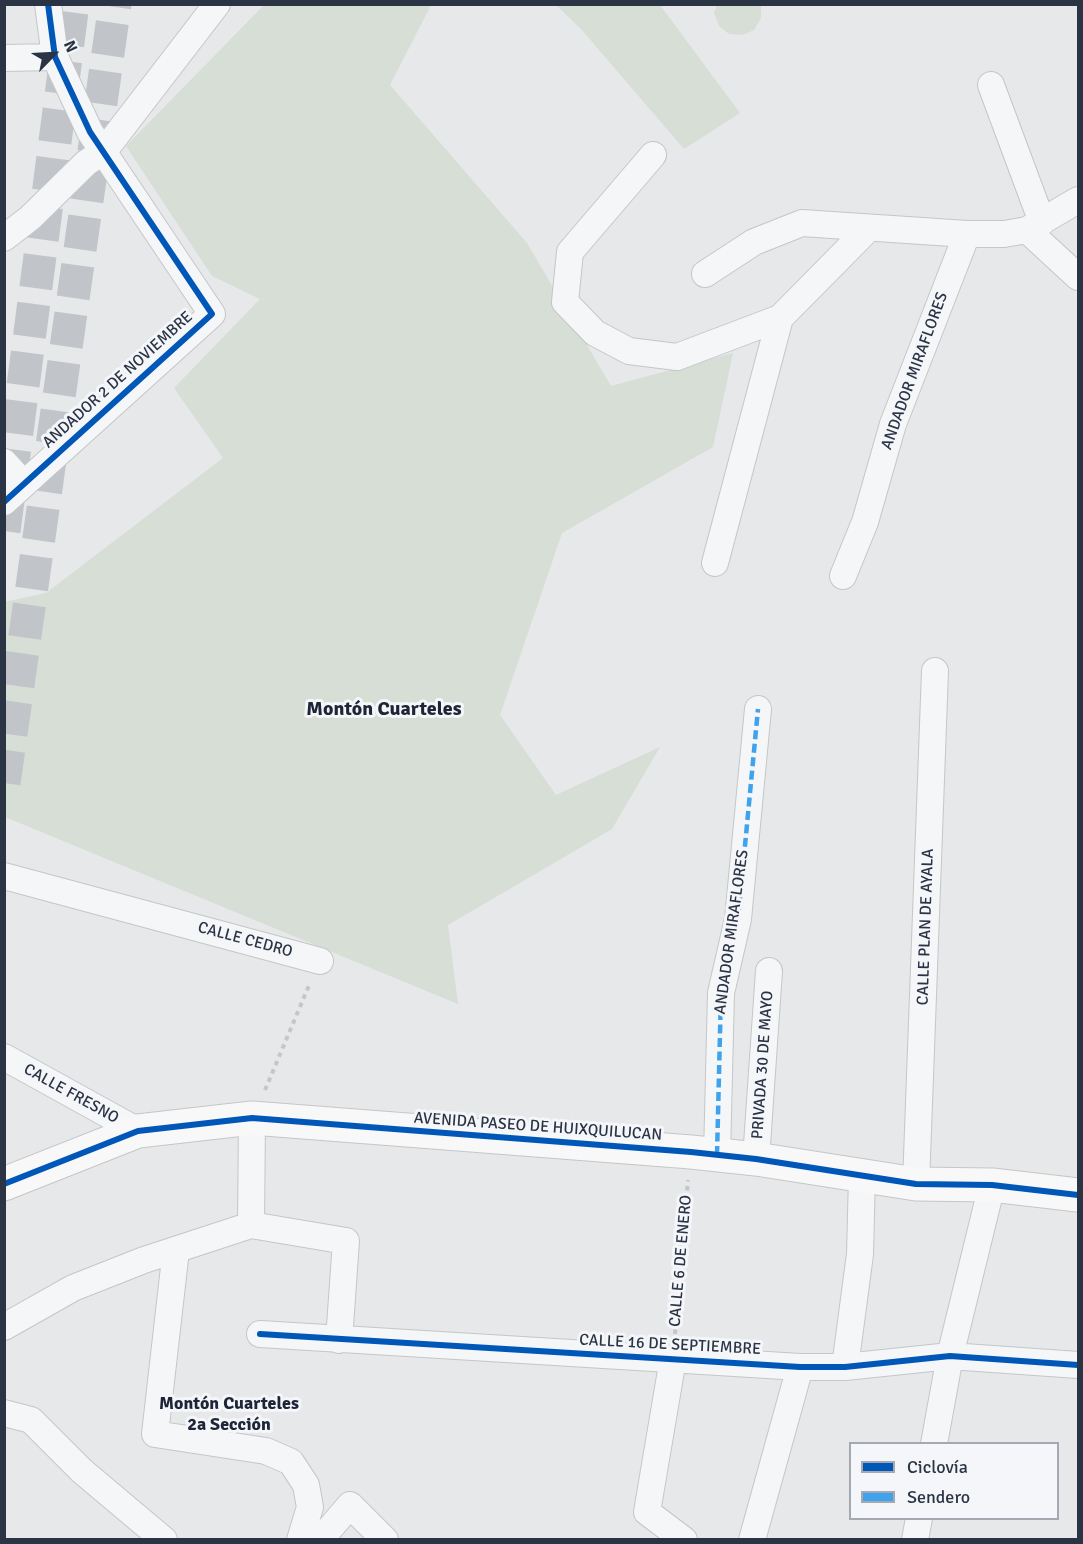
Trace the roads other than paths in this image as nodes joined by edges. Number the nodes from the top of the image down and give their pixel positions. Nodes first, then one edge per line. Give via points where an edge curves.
1 (48, 4) edge
2 (217, 4) edge
3 (55, 57) junction
4 (4, 58) edge
5 (991, 85) dead end
6 (104, 151) junction
7 (653, 155) dead end
8 (1078, 200) edge
9 (1034, 226) junction
10 (869, 228) junction
11 (967, 234) junction
12 (4, 238) edge
13 (705, 274) dead end
14 (1078, 277) edge
15 (780, 318) junction
16 (4, 462) edge
17 (24, 484) junction
18 (4, 502) edge
19 (716, 563) dead end
20 (843, 576) dead end
21 (935, 671) dead end
22 (758, 709) dead end
23 (4, 876) edge
24 (320, 961) road end
25 (769, 971) dead end
26 (4, 1057) edge
27 (252, 1118) junction
28 (138, 1131) junction
29 (704, 1154) junction
30 (756, 1159) junction
31 (861, 1176) junction
32 (4, 1184) edge
33 (916, 1184) junction
34 (992, 1185) junction
35 (1078, 1195) edge
36 (251, 1225) junction
37 (176, 1250) junction
38 (4, 1327) edge
39 (260, 1334) dead end
40 (339, 1340) junction
41 (950, 1356) junction
42 (673, 1359) junction
43 (1078, 1365) edge
44 (800, 1366) junction
45 (845, 1367) junction
46 (4, 1413) edge
47 (934, 1442) edge
48 (919, 1520) edge
49 (164, 1539) edge
50 (300, 1539) edge
51 (320, 1539) edge
52 (385, 1539) edge
53 (684, 1539) edge
54 (753, 1539) edge
55 (915, 1539) edge

1 - 3 street
2 - 6 street
3 - 4 street
3 - 6 street via 90,132
5 - 9 street
6 - 12 street
6 - 17 street, ANDADOR 2 DE NOVIEMBRE via 212,314
7 - 15 street via 570,252 565,302 595,333 629,351 677,357
8 - 9 street
9 - 11 street via 1005,234
9 - 14 street
10 - 11 street
10 - 13 street via 802,223 754,242
10 - 15 street
11 - 20 street, ANDADOR MIRAFLORES via 893,423 865,522
15 - 19 street
16 - 17 street
17 - 18 street, ANDADOR 2 DE NOVIEMBRE
21 - 33 street, CALLE PLAN DE AYALA
22 - 29 street, ANDADOR MIRAFLORES via 738,919 721,993
23 - 24 street, CALLE CEDRO
25 - 30 street, PRIVADA 30 DE MAYO
26 - 28 street, CALLE FRESNO
27 - 28 street, AVENIDA PASEO DE HUIXQUILUCAN
27 - 29 street, AVENIDA PASEO DE HUIXQUILUCAN
27 - 36 street
28 - 32 street, AVENIDA PASEO DE HUIXQUILUCAN
29 - 30 street, AVENIDA PASEO DE HUIXQUILUCAN
30 - 31 street, AVENIDA PASEO DE HUIXQUILUCAN
31 - 33 street, AVENIDA PASEO DE HUIXQUILUCAN
31 - 45 street via 860,1254
33 - 34 street, AVENIDA PASEO DE HUIXQUILUCAN
34 - 35 street, AVENIDA PASEO DE HUIXQUILUCAN
34 - 41 street
36 - 37 street
36 - 40 street via 346,1241
37 - 38 street via 73,1288
37 - 50 street via 154,1434 267,1451 291,1462 306,1485 310,1507
39 - 40 street, CALLE 16 DE SEPTIEMBRE
40 - 42 street, CALLE 16 DE SEPTIEMBRE
41 - 43 street, CALLE 16 DE SEPTIEMBRE
41 - 45 street, CALLE 16 DE SEPTIEMBRE
41 - 47 street
42 - 44 street, CALLE 16 DE SEPTIEMBRE
42 - 53 street via 647,1512
44 - 45 street, CALLE 16 DE SEPTIEMBRE
44 - 54 street
46 - 49 street via 32,1420 82,1471
48 - 55 street
51 - 52 street via 350,1505

